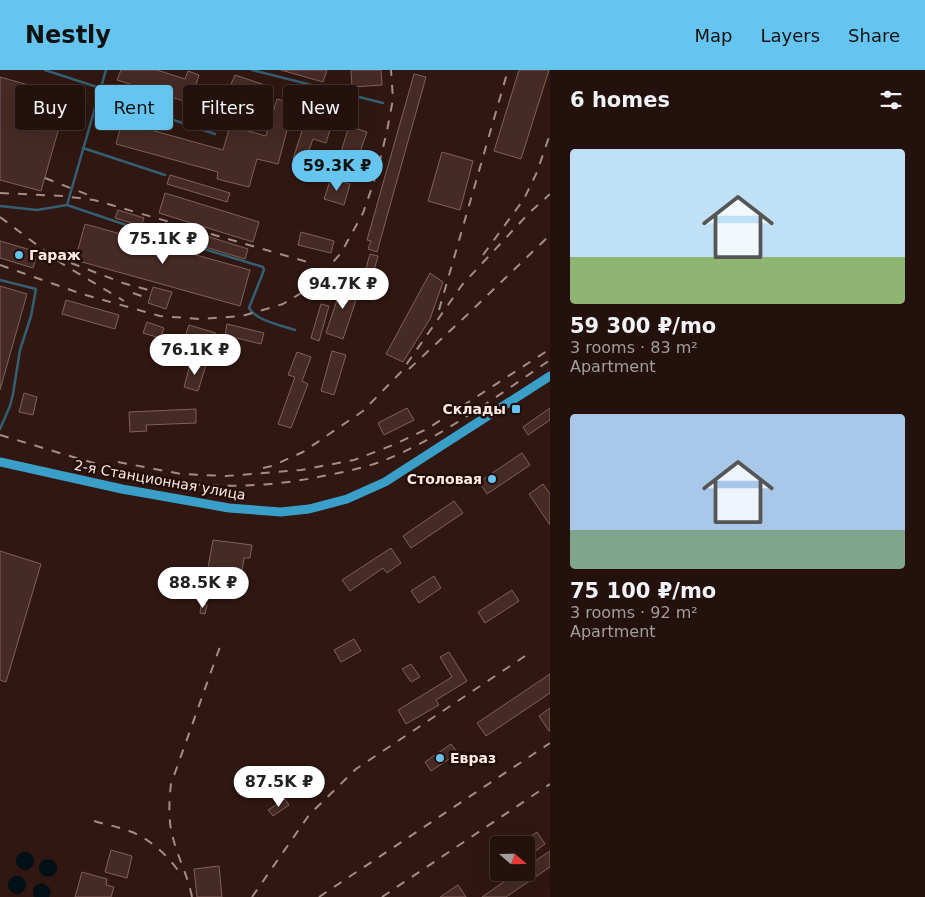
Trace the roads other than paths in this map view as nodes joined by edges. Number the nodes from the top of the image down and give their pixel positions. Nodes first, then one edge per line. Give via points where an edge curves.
1 (45, 70) edge
2 (106, 70) edge
3 (252, 70) edge
4 (101, 85) edge
5 (95, 86) edge
6 (383, 103) dead end
7 (95, 107) edge
8 (173, 120) edge
9 (216, 134) dead end
10 (84, 148) junction
11 (165, 176) dead end
12 (67, 205) junction
13 (0, 206) edge
14 (0, 280) edge
15 (295, 330) dead end
16 (550, 376) edge
17 (0, 429) edge
18 (0, 462) edge

1 - 5 lane
2 - 4 lane
3 - 6 lane
7 - 10 lane
8 - 9 lane
10 - 11 lane
10 - 12 lane
12 - 13 lane via 37,210
12 - 15 lane via 263,268 249,308 266,320
14 - 17 lane via 36,289 20,350 13,394
16 - 18 main road, 2-я Станционная улица via 385,482 347,499 310,509 281,512 229,508

